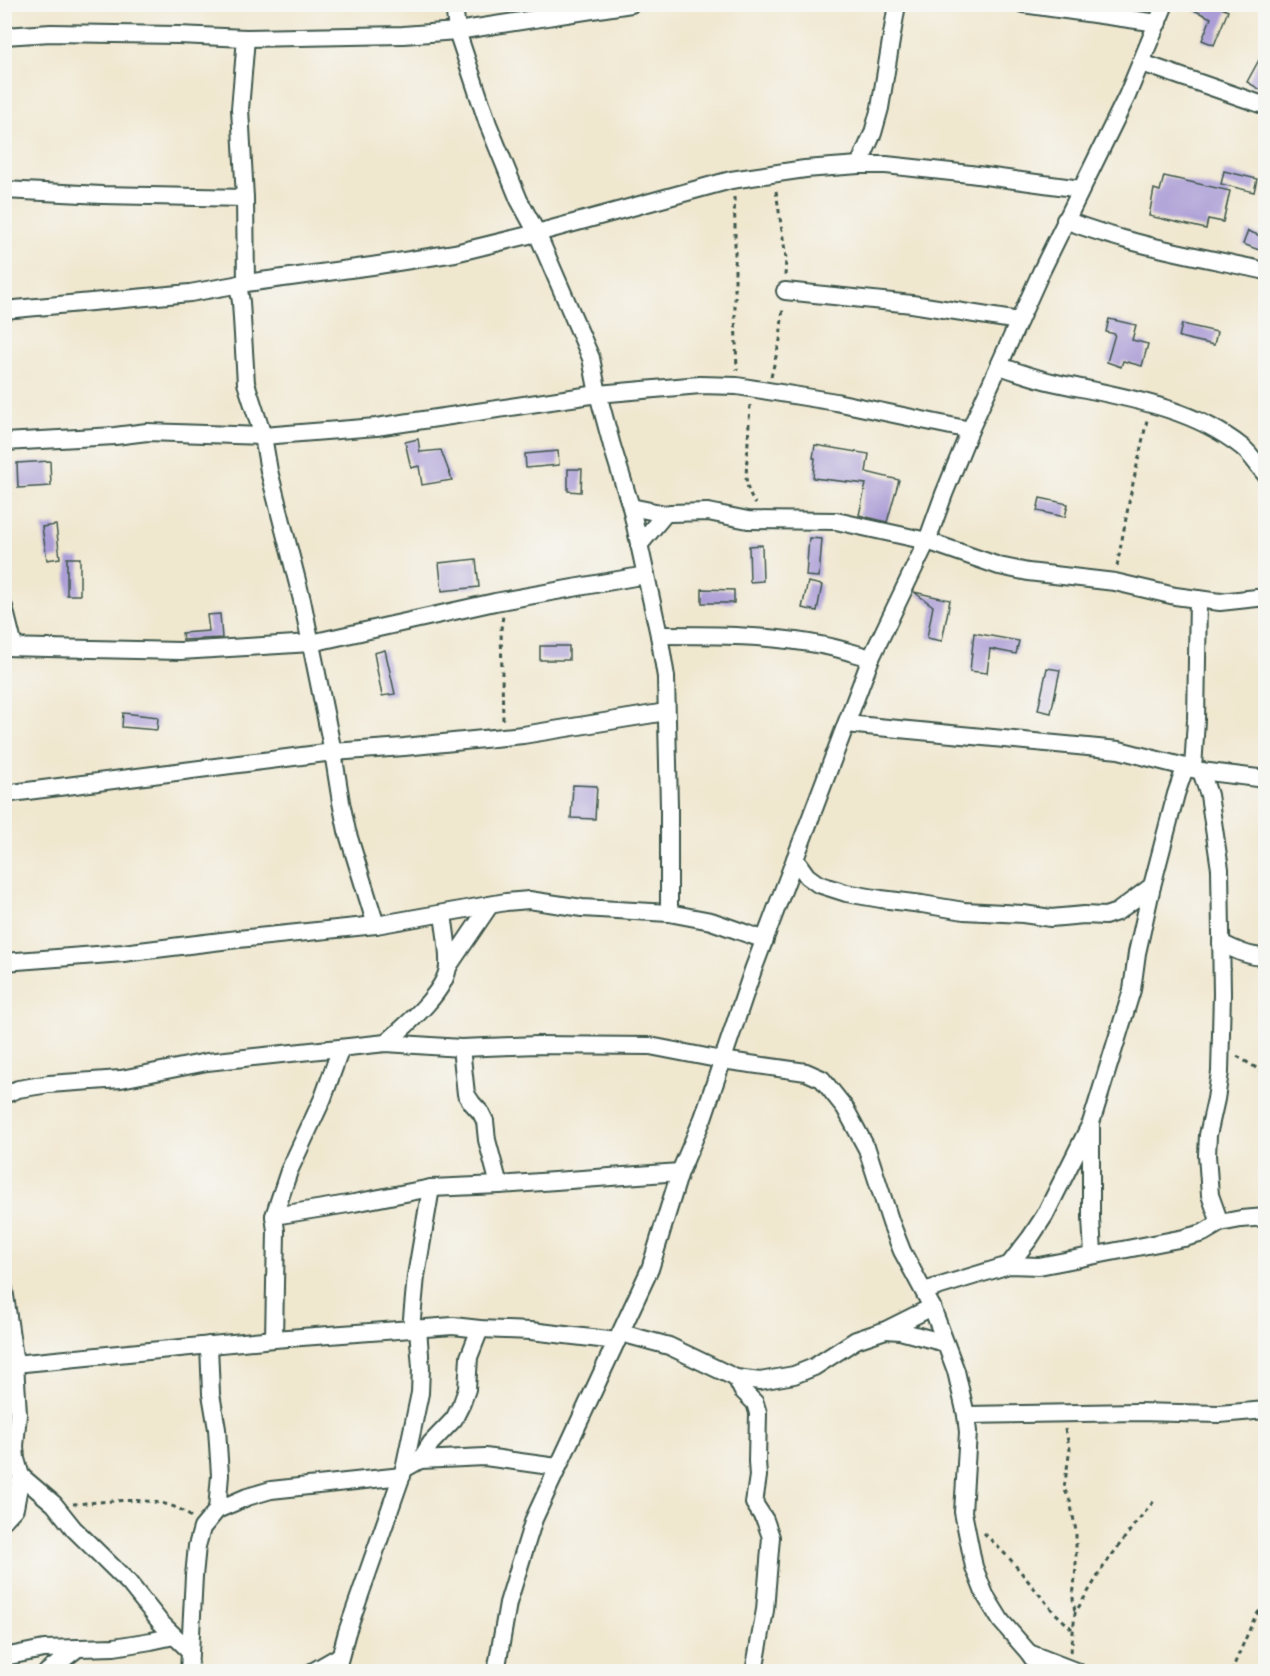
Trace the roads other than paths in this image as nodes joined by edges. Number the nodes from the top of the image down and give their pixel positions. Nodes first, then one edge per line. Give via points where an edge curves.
1 (454, 4) edge
2 (631, 4) edge
3 (897, 4) edge
4 (1023, 4) edge
5 (1165, 4) edge
6 (578, 8) edge
7 (1158, 23) junction
8 (457, 31) junction
9 (4, 36) edge
10 (246, 38) junction
11 (1142, 63) junction
12 (1266, 106) edge
13 (859, 165) junction
14 (1081, 189) junction
15 (4, 190) edge
16 (245, 198) junction
17 (1065, 220) junction
18 (537, 233) junction
19 (1266, 271) edge
20 (242, 283) junction
21 (785, 291) dead end
22 (4, 310) edge
23 (1018, 321) junction
24 (999, 366) junction
25 (598, 394) junction
26 (970, 430) junction
27 (263, 436) junction
28 (4, 442) edge
29 (1266, 475) edge
30 (631, 507) junction
31 (665, 514) junction
32 (927, 541) junction
33 (639, 544) junction
34 (646, 575) junction
35 (1266, 597) edge
36 (1198, 599) junction
37 (4, 607) edge
38 (659, 635) junction
39 (311, 644) junction
40 (9, 647) edge
41 (871, 658) junction
42 (666, 712) junction
43 (846, 724) junction
44 (333, 752) junction
45 (1193, 769) junction
46 (1266, 779) edge
47 (4, 794) edge
48 (795, 859) junction
49 (1152, 886) junction
50 (490, 905) junction
51 (669, 913) junction
52 (443, 914) junction
53 (376, 925) junction
54 (765, 939) junction
55 (1221, 943) junction
56 (1266, 957) edge
57 (4, 962) edge
58 (448, 967) junction
59 (386, 1043) junction
60 (341, 1048) junction
61 (461, 1048) junction
62 (722, 1060) junction
63 (4, 1095) edge
64 (1092, 1123) junction
65 (680, 1172) junction
66 (499, 1185) junction
67 (431, 1188) junction
68 (274, 1216) junction
69 (1266, 1217) edge
70 (1220, 1223) junction
71 (1094, 1254) junction
72 (1009, 1265) junction
73 (4, 1289) edge
74 (924, 1291) junction
75 (932, 1307) junction
76 (414, 1329) junction
77 (480, 1329) junction
78 (886, 1330) junction
79 (619, 1337) junction
80 (274, 1339) junction
81 (945, 1343) junction
82 (209, 1346) junction
83 (10, 1364) edge
84 (736, 1378) junction
85 (1266, 1410) edge
86 (966, 1415) junction
87 (420, 1460) junction
88 (557, 1467) junction
89 (403, 1473) junction
90 (21, 1476) junction
91 (217, 1510) junction
92 (4, 1520) edge
93 (174, 1635) junction
94 (78, 1648) junction
95 (190, 1651) junction
96 (1029, 1653) junction
97 (4, 1657) edge
98 (338, 1664) edge
99 (1074, 1670) edge
100 (47, 1671) edge
101 (189, 1671) edge
102 (312, 1671) edge
103 (495, 1671) edge
104 (754, 1671) edge
105 (1042, 1671) edge

1 - 8 street
2 - 6 street
3 - 13 street via 880,108
4 - 7 street
5 - 7 street
6 - 8 street
7 - 11 street
8 - 10 street
8 - 18 street via 488,124
9 - 10 street via 51,33
10 - 16 street via 240,109
11 - 12 street
11 - 14 street
13 - 14 street
13 - 18 street via 731,180
14 - 17 street
15 - 16 street
16 - 20 street
17 - 19 street via 1096,232
17 - 23 street
18 - 20 street via 455,253
18 - 25 street via 591,358
20 - 22 street via 190,293
20 - 27 street via 246,383
21 - 23 street via 912,304
23 - 24 street
24 - 26 street
24 - 29 street via 1047,381 1149,403 1192,419 1244,448
25 - 26 street via 700,385 745,387
25 - 27 street via 376,427
25 - 30 street
26 - 32 street
27 - 28 street via 147,432
27 - 39 street
30 - 31 street
30 - 33 street
31 - 32 street via 708,512 748,520 836,521
31 - 33 street
32 - 36 street via 999,566 1114,582
32 - 41 street
33 - 34 street
34 - 38 street
34 - 39 street via 508,600
35 - 36 street via 1220,602
36 - 45 street
37 - 40 street
38 - 41 street via 776,639
38 - 42 street via 666,676
39 - 40 street via 180,651
39 - 44 street
41 - 43 street
42 - 44 street via 504,736
42 - 51 street
43 - 45 street via 1119,750
43 - 48 street
44 - 47 street
44 - 53 street via 347,831
45 - 46 street
45 - 49 street via 1176,794
45 - 55 street via 1209,795 1221,869
48 - 49 street via 818,884 846,893 964,911 1051,918 1105,916 1117,912
48 - 54 street
49 - 64 street via 1132,990
50 - 51 street via 529,900 582,908
50 - 52 street
50 - 58 street
51 - 54 street via 711,921
52 - 53 street
52 - 58 street
53 - 57 street
54 - 62 street
55 - 56 street via 1239,952
55 - 70 street via 1220,1072 1208,1135 1210,1195
58 - 59 street via 438,991
59 - 60 street
59 - 61 street
60 - 63 street via 207,1062 121,1079 18,1089
60 - 68 street
61 - 62 street via 650,1046
61 - 66 street via 466,1094 485,1121
62 - 65 street
62 - 74 street via 806,1072 822,1079 832,1090 867,1149 902,1251
64 - 71 street
64 - 72 street via 1045,1215
65 - 66 street
65 - 79 street via 650,1269
66 - 67 street
67 - 68 street
67 - 76 street via 416,1275
68 - 80 street
69 - 70 street
70 - 71 street via 1184,1238
71 - 72 street via 1039,1266
72 - 74 street
73 - 83 street
74 - 75 street
75 - 78 street
75 - 81 street
76 - 77 street
76 - 80 street
76 - 89 street via 421,1368 420,1392
77 - 79 street
77 - 87 street via 462,1403 454,1419 430,1443
78 - 81 street
78 - 84 street via 856,1340 794,1375 760,1381
79 - 84 street via 669,1346
79 - 88 street
80 - 82 street
81 - 86 street
82 - 83 street
82 - 91 street via 220,1475
83 - 90 street via 18,1414 16,1459
84 - 104 street via 758,1408 754,1503 771,1537 765,1610
85 - 86 street via 1220,1414
86 - 96 street via 963,1512 974,1567 1001,1621
87 - 88 street via 485,1456
87 - 89 street
88 - 103 street via 534,1519 508,1603
89 - 91 street via 272,1490
89 - 98 street
90 - 92 street via 15,1508
90 - 93 street via 54,1504
91 - 95 street via 202,1528 197,1546
93 - 94 street via 114,1647
93 - 95 street
94 - 97 street via 44,1649
94 - 100 street
95 - 101 street
96 - 99 street
96 - 105 street
98 - 102 street

